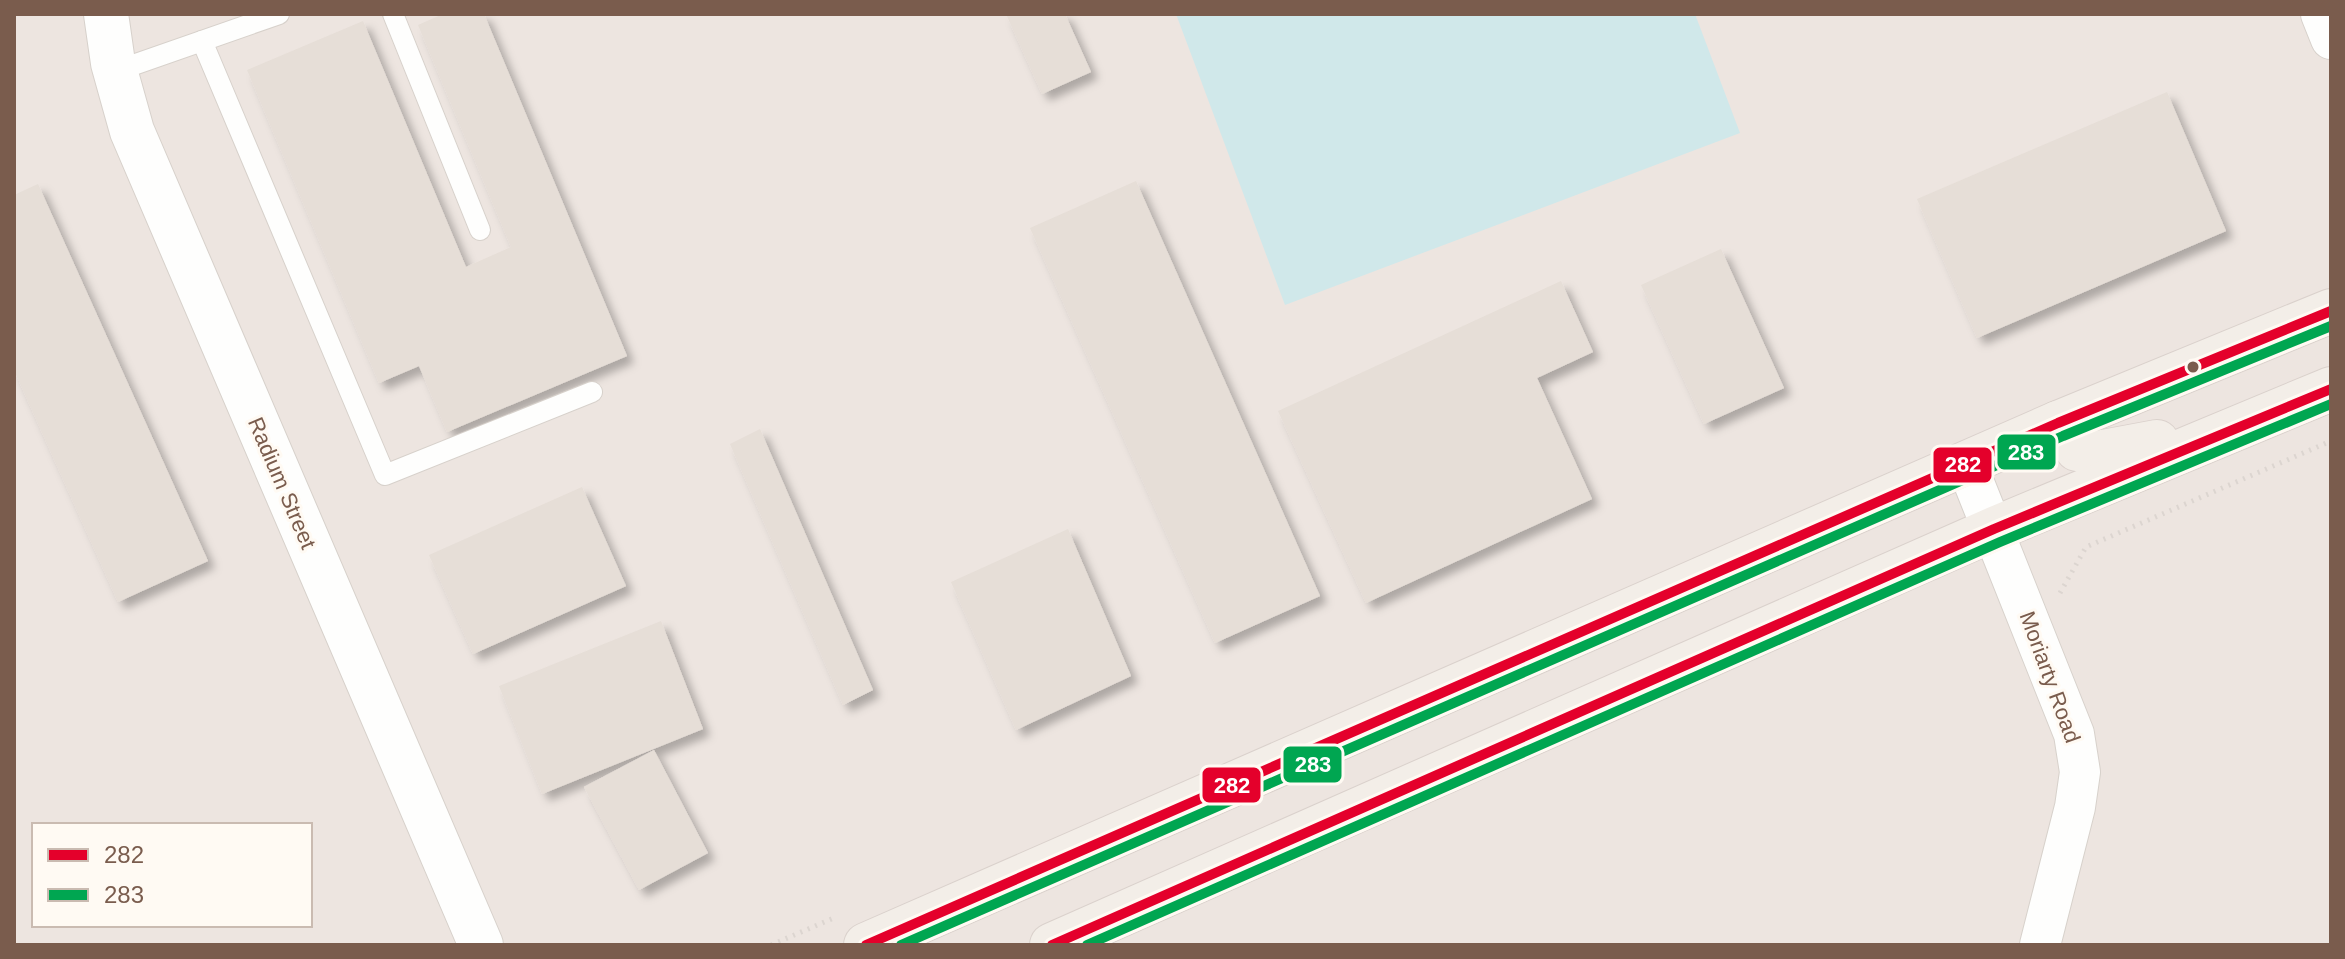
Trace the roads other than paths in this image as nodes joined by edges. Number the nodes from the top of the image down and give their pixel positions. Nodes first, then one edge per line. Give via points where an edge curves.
1 (106, 14) edge
2 (279, 14) edge
3 (393, 14) edge
4 (2321, 14) edge
5 (2331, 39) edge
6 (202, 41) junction
7 (116, 71) junction
8 (480, 230) dead end
9 (2331, 311) edge
10 (2331, 389) edge
11 (592, 392) dead end
12 (2058, 423) junction
13 (2223, 434) junction
14 (1966, 463) junction
15 (1994, 529) junction
16 (481, 945) edge
17 (866, 945) edge
18 (1052, 945) edge
19 (2040, 945) edge

1 - 7 street, Radium Street
2 - 6 lane
3 - 8 lane
4 - 5 street
6 - 7 lane
6 - 11 lane via 385,475
7 - 16 street, Radium Street via 132,131
9 - 12 main road
10 - 13 main road
12 - 13 main road via 2077,449 2098,453 2179,436
12 - 14 main road
13 - 15 main road
14 - 15 street, Moriarty Road
14 - 17 main road
15 - 18 main road
15 - 19 street, Moriarty Road via 2074,734 2080,772

